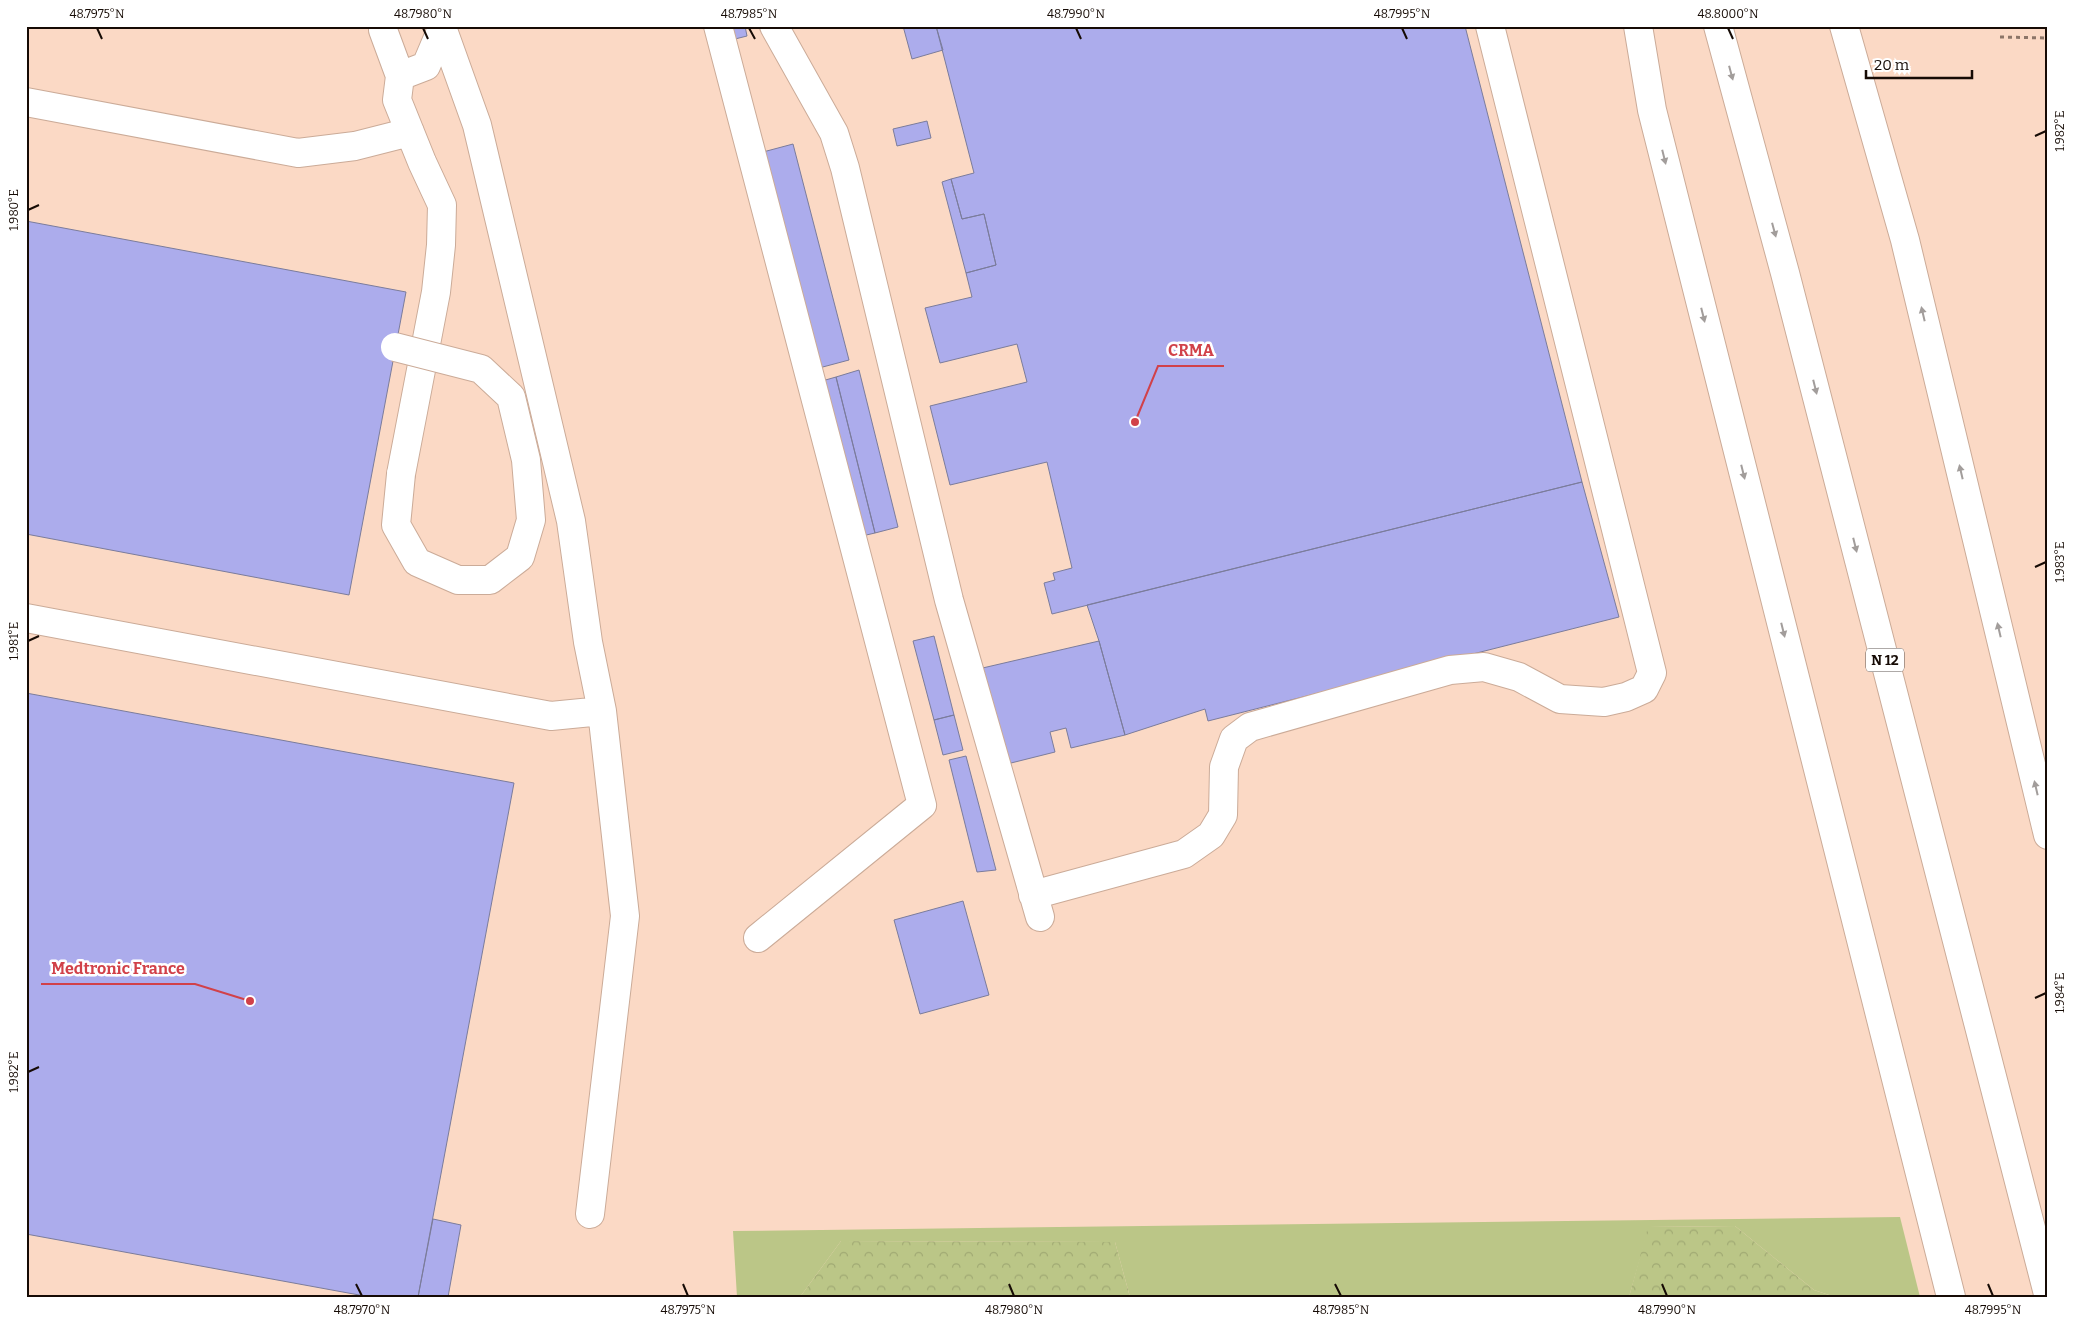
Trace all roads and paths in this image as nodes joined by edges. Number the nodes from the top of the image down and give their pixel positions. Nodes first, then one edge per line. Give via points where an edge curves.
1 (384, 26) edge
2 (718, 26) edge
3 (774, 26) edge
4 (1490, 26) edge
5 (1619, 26) edge
6 (1638, 26) edge
7 (1718, 26) edge
8 (1844, 26) edge
9 (443, 28) edge
10 (2000, 37) dead end
11 (2048, 38) edge
12 (400, 76) junction
13 (26, 102) edge
14 (1652, 110) junction
15 (410, 132) junction
16 (395, 347) dead end
17 (26, 618) edge
18 (602, 711) junction
19 (2048, 835) edge
20 (758, 938) dead end
21 (590, 1214) dead end
22 (2048, 1294) edge
23 (1951, 1297) edge

1 - 12 main road
2 - 20 main road via 922,805
3 - 4 main road via 834,133 845,168 949,600 1036,906 1184,854 1211,835 1224,815 1224,767 1234,739 1250,726 1450,670 1484,667 1519,678 1560,699 1604,702 1626,697 1644,688 1652,673
5 - 14 main road
6 - 14 main road
7 -> 22 main road, N 12 via 1785,273
19 -> 8 main road via 1906,240
9 - 12 main road via 426,66
9 - 18 main road via 477,124 571,521 588,642
10 - 11 path
12 - 15 main road via 397,100
13 - 15 main road via 298,153 356,146
14 -> 23 main road
15 - 16 main road, bridge via 442,205 441,244 436,292 401,474 396,525 417,562 458,580 490,580 520,557 531,520 526,460 511,397 481,369
17 - 18 main road via 551,716
18 - 21 main road via 625,916

